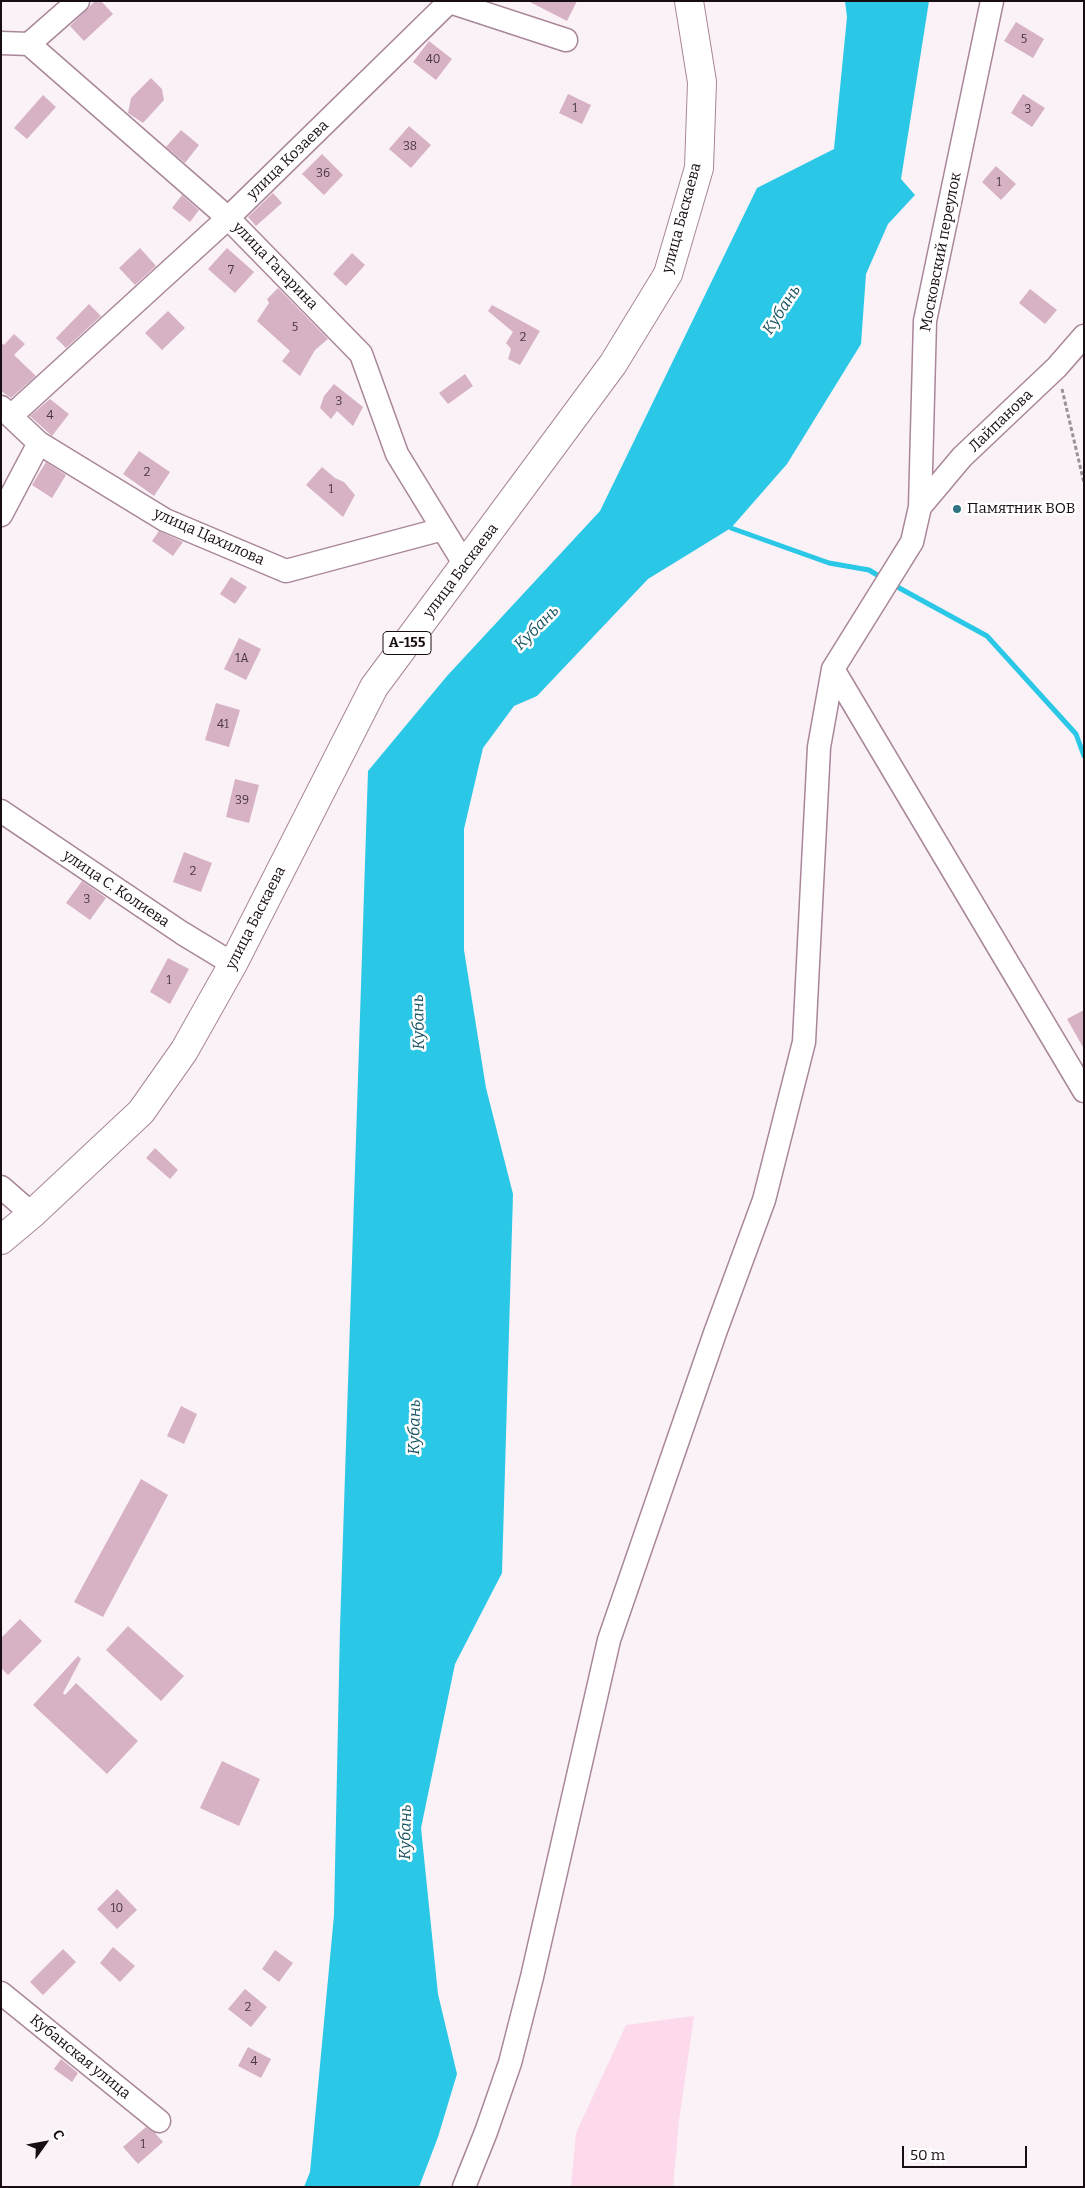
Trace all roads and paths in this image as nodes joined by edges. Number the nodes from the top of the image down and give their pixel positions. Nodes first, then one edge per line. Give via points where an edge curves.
1 (78, 1) edge
2 (689, 1) edge
3 (992, 1) edge
4 (449, 2) edge
5 (566, 40) dead end
6 (1, 42) edge
7 (29, 44) junction
8 (228, 218) junction
9 (1084, 336) edge
10 (1057, 367) junction
11 (6, 411) edge
12 (38, 443) junction
13 (1084, 483) edge
14 (920, 507) junction
15 (1, 515) edge
16 (443, 529) junction
17 (465, 565) junction
18 (833, 669) junction
19 (1, 811) edge
20 (233, 964) junction
21 (1084, 1091) edge
22 (1, 1187) edge
23 (32, 1214) junction
24 (1, 1240) edge
25 (1, 1993) edge
26 (160, 2121) dead end
27 (464, 2187) edge

1 - 7 street
2 - 17 main road, улица Баскаева / А-155 via 702,82 699,168 668,274 613,364
3 - 14 street, Московский переулок via 925,321
4 - 5 street
4 - 8 street, улица Козаева
6 - 7 street
7 - 8 street, улица Гагарина
8 - 11 street, улица Козаева
8 - 16 street, улица Гагарина via 361,354 397,454
9 - 10 street, Лайпанова
10 - 13 path
10 - 14 street, Лайпанова via 962,457
11 - 12 street, улица Цахилова
12 - 15 street
12 - 16 street, улица Цахилова via 165,520 286,572
14 - 18 street, Московский переулок via 912,542
16 - 17 street, улица Гагарина
17 - 20 main road, улица Баскаева / А-155 via 374,687
18 - 21 street
18 - 27 street via 820,747 804,1042 764,1200 609,1640 510,2062
19 - 20 street, улица С. Колиева
20 - 23 main road, улица Баскаева / А-155 via 184,1051 140,1112
22 - 23 street
23 - 24 main road, улица Баскаева / А-155
25 - 26 street, Кубанская улица

